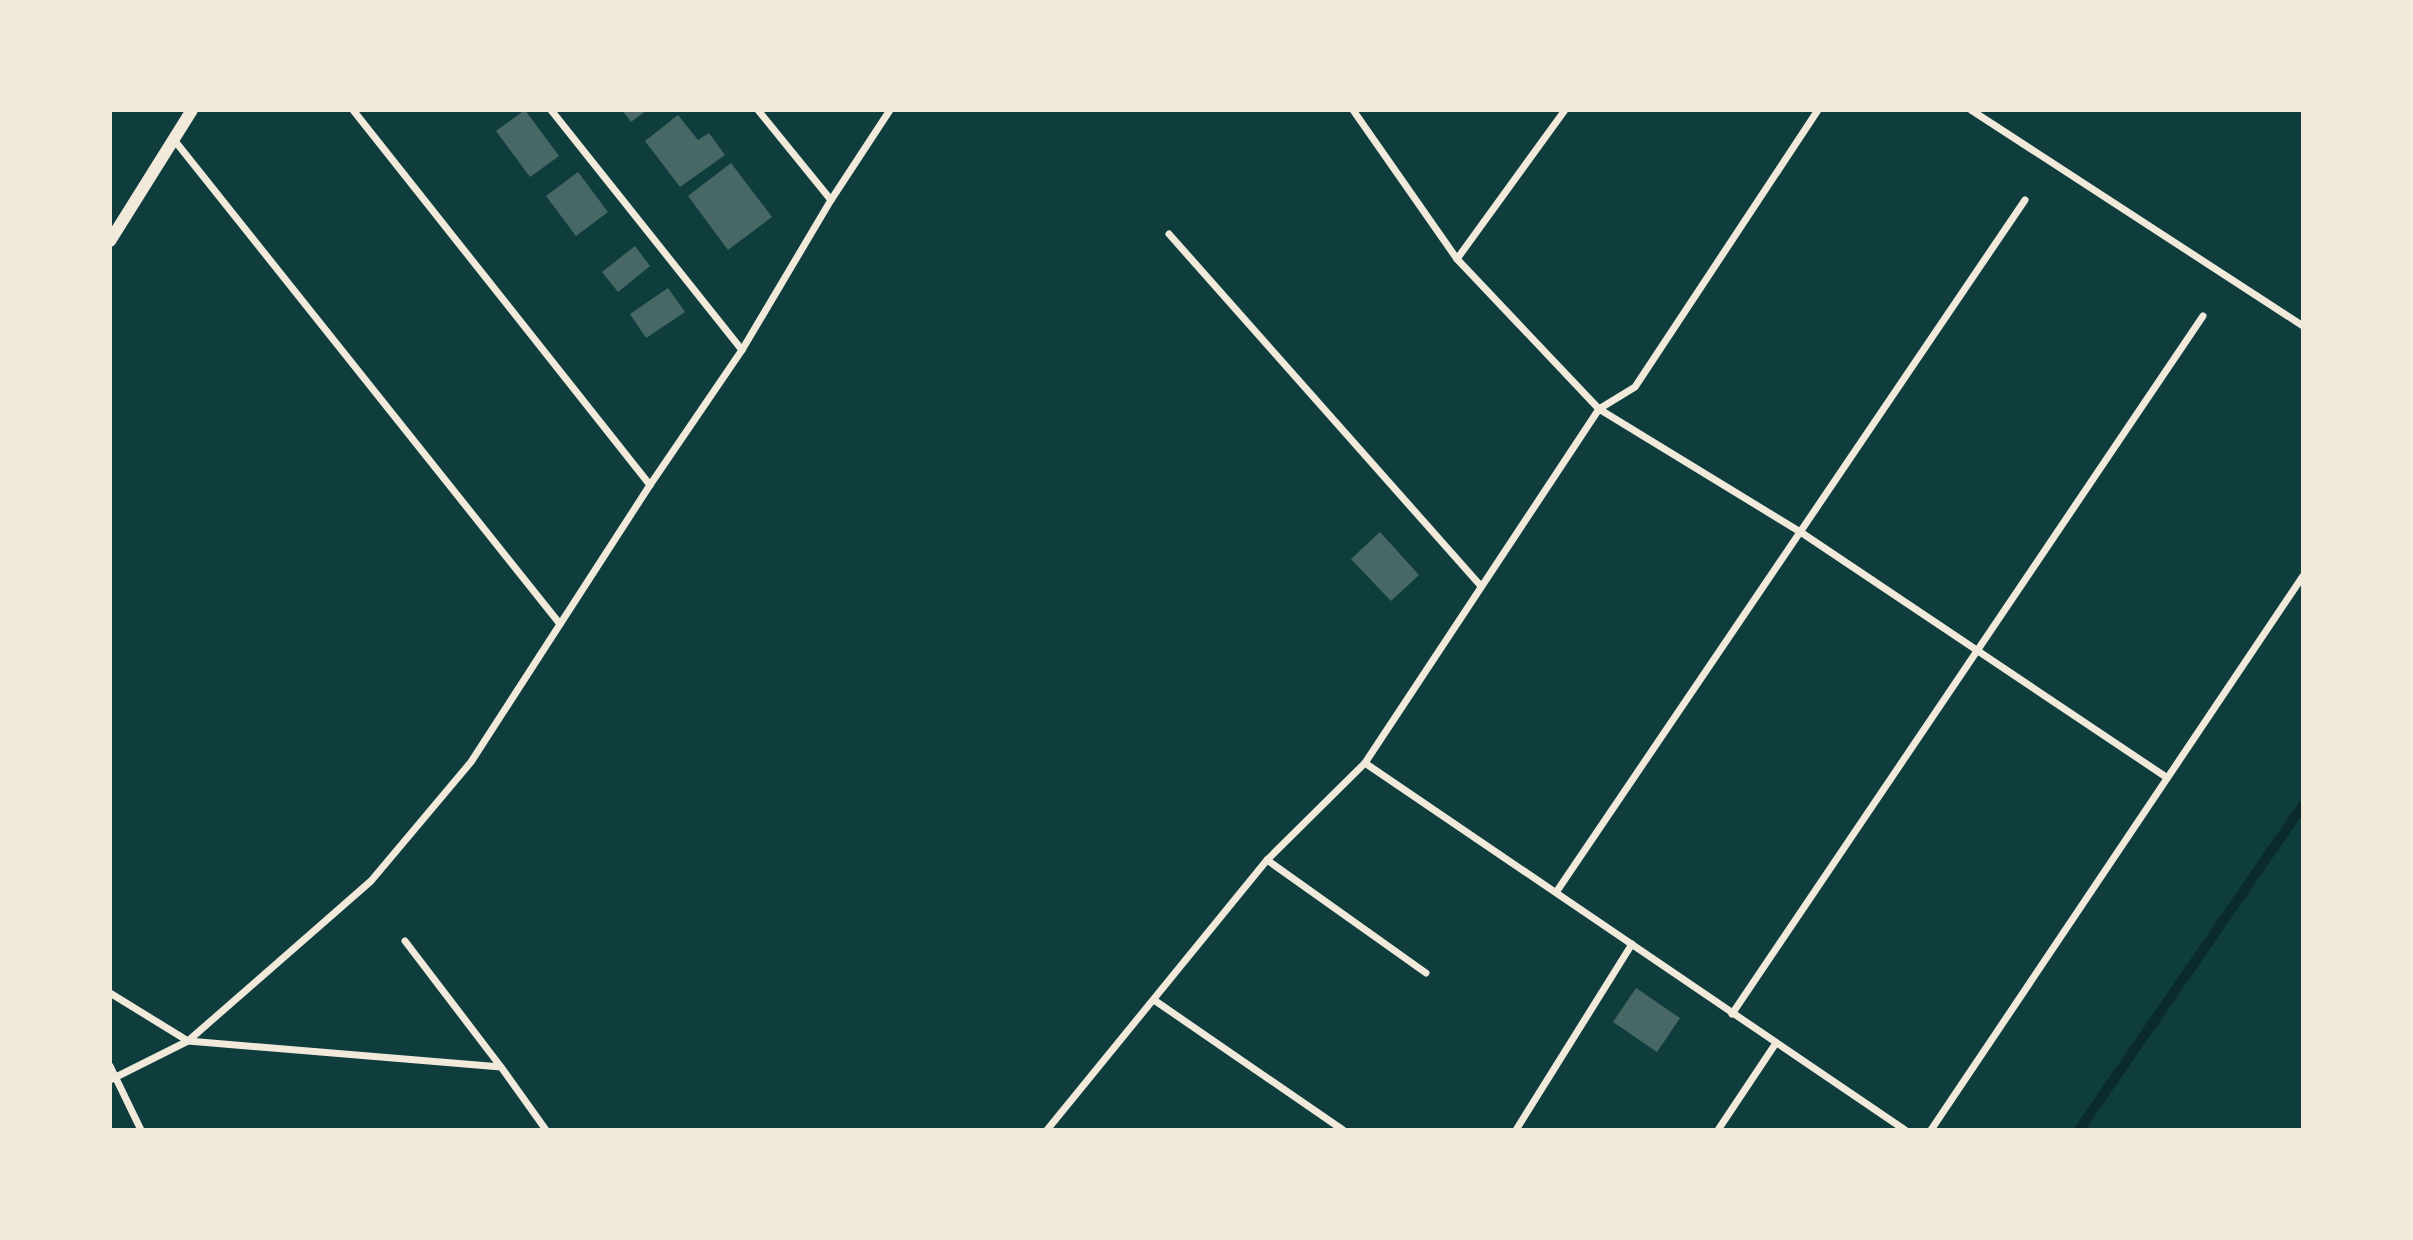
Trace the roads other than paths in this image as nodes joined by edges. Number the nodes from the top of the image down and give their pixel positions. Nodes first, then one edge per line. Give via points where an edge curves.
1 (192, 110) edge
2 (353, 110) edge
3 (551, 110) edge
4 (758, 110) edge
5 (890, 110) edge
6 (1353, 110) edge
7 (1565, 110) edge
8 (1818, 110) edge
9 (1971, 110) edge
10 (175, 141) junction
11 (831, 200) junction
12 (2025, 200) dead end
13 (1169, 234) dead end
14 (110, 241) edge
15 (1457, 259) junction
16 (2203, 316) dead end
17 (2303, 326) edge
18 (742, 350) junction
19 (1599, 408) junction
20 (650, 485) junction
21 (1802, 533) junction
22 (2303, 576) edge
23 (1480, 586) junction
24 (560, 624) junction
25 (1979, 652) junction
26 (1365, 763) junction
27 (2166, 777) junction
28 (1267, 860) junction
29 (1557, 891) junction
30 (405, 941) dead end
31 (1632, 944) junction
32 (1426, 973) dead end
33 (110, 993) edge
34 (1154, 1000) junction
35 (1732, 1014) junction
36 (188, 1041) junction
37 (1776, 1043) junction
38 (110, 1066) edge
39 (502, 1067) junction
40 (113, 1078) edge
41 (141, 1130) edge
42 (546, 1130) edge
43 (1047, 1130) edge
44 (1343, 1130) edge
45 (1516, 1130) edge
46 (1718, 1130) edge
47 (1905, 1130) edge
48 (1931, 1130) edge

1 - 10 street
2 - 20 street
3 - 18 street
4 - 11 street
5 - 11 street
6 - 15 street
7 - 15 street
8 - 19 street via 1635,387
9 - 17 street
10 - 14 street
10 - 24 street
11 - 18 street
12 - 21 street
13 - 23 street
15 - 19 street
16 - 25 street
18 - 20 street
19 - 21 street
19 - 23 street
20 - 24 street
21 - 25 street
21 - 29 street
22 - 27 street
23 - 26 street
24 - 36 street via 471,762 371,880
25 - 27 street
25 - 35 street
26 - 28 street
26 - 29 street
27 - 48 street
28 - 32 street
28 - 34 street
29 - 31 street
30 - 39 street
31 - 35 street
31 - 45 street
33 - 36 street
34 - 43 street
34 - 44 street
35 - 37 street
36 - 39 street
36 - 40 street
37 - 46 street
37 - 47 street
38 - 40 street
39 - 42 street
40 - 41 street

